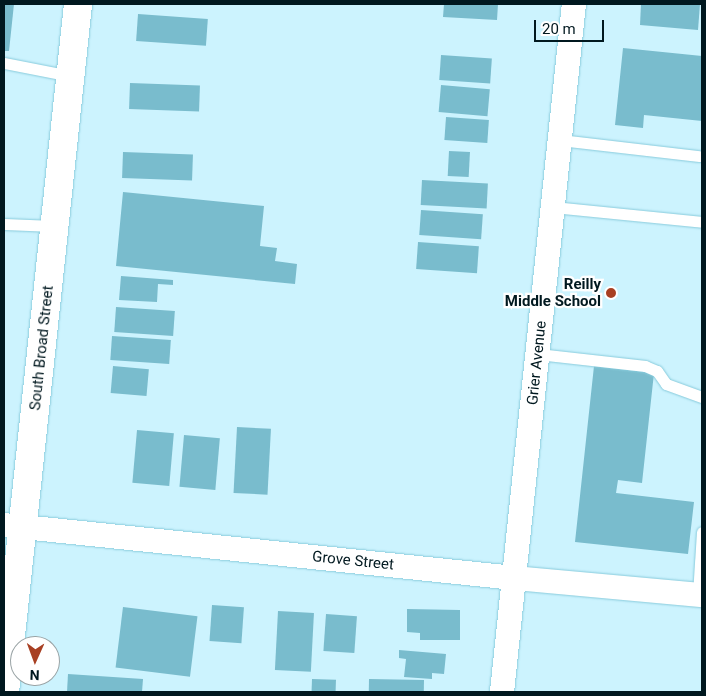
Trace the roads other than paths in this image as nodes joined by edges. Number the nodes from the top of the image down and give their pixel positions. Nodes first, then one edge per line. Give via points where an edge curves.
1 (78, 4) edge
2 (574, 4) edge
3 (4, 63) edge
4 (70, 76) junction
5 (560, 140) junction
6 (700, 156) dead end
7 (553, 207) junction
8 (702, 222) edge
9 (4, 224) edge
10 (54, 226) junction
11 (538, 354) junction
12 (702, 396) edge
13 (13, 526) edge
14 (702, 532) edge
15 (514, 578) junction
16 (700, 594) edge
17 (5, 692) edge
18 (502, 692) edge

1 - 4 street, South Broad Street
2 - 5 street, Grier Avenue
3 - 4 lane
4 - 10 street, South Broad Street
5 - 6 lane
5 - 7 street, Grier Avenue
7 - 8 lane
7 - 11 street, Grier Avenue
9 - 10 lane
10 - 13 street, South Broad Street
11 - 12 lane via 645,366 657,371 666,384
11 - 15 street, Grier Avenue
13 - 15 street, Grove Street
13 - 17 street, South Broad Street
14 - 16 lane
15 - 16 street, Grove Street
15 - 18 street, Grier Avenue

